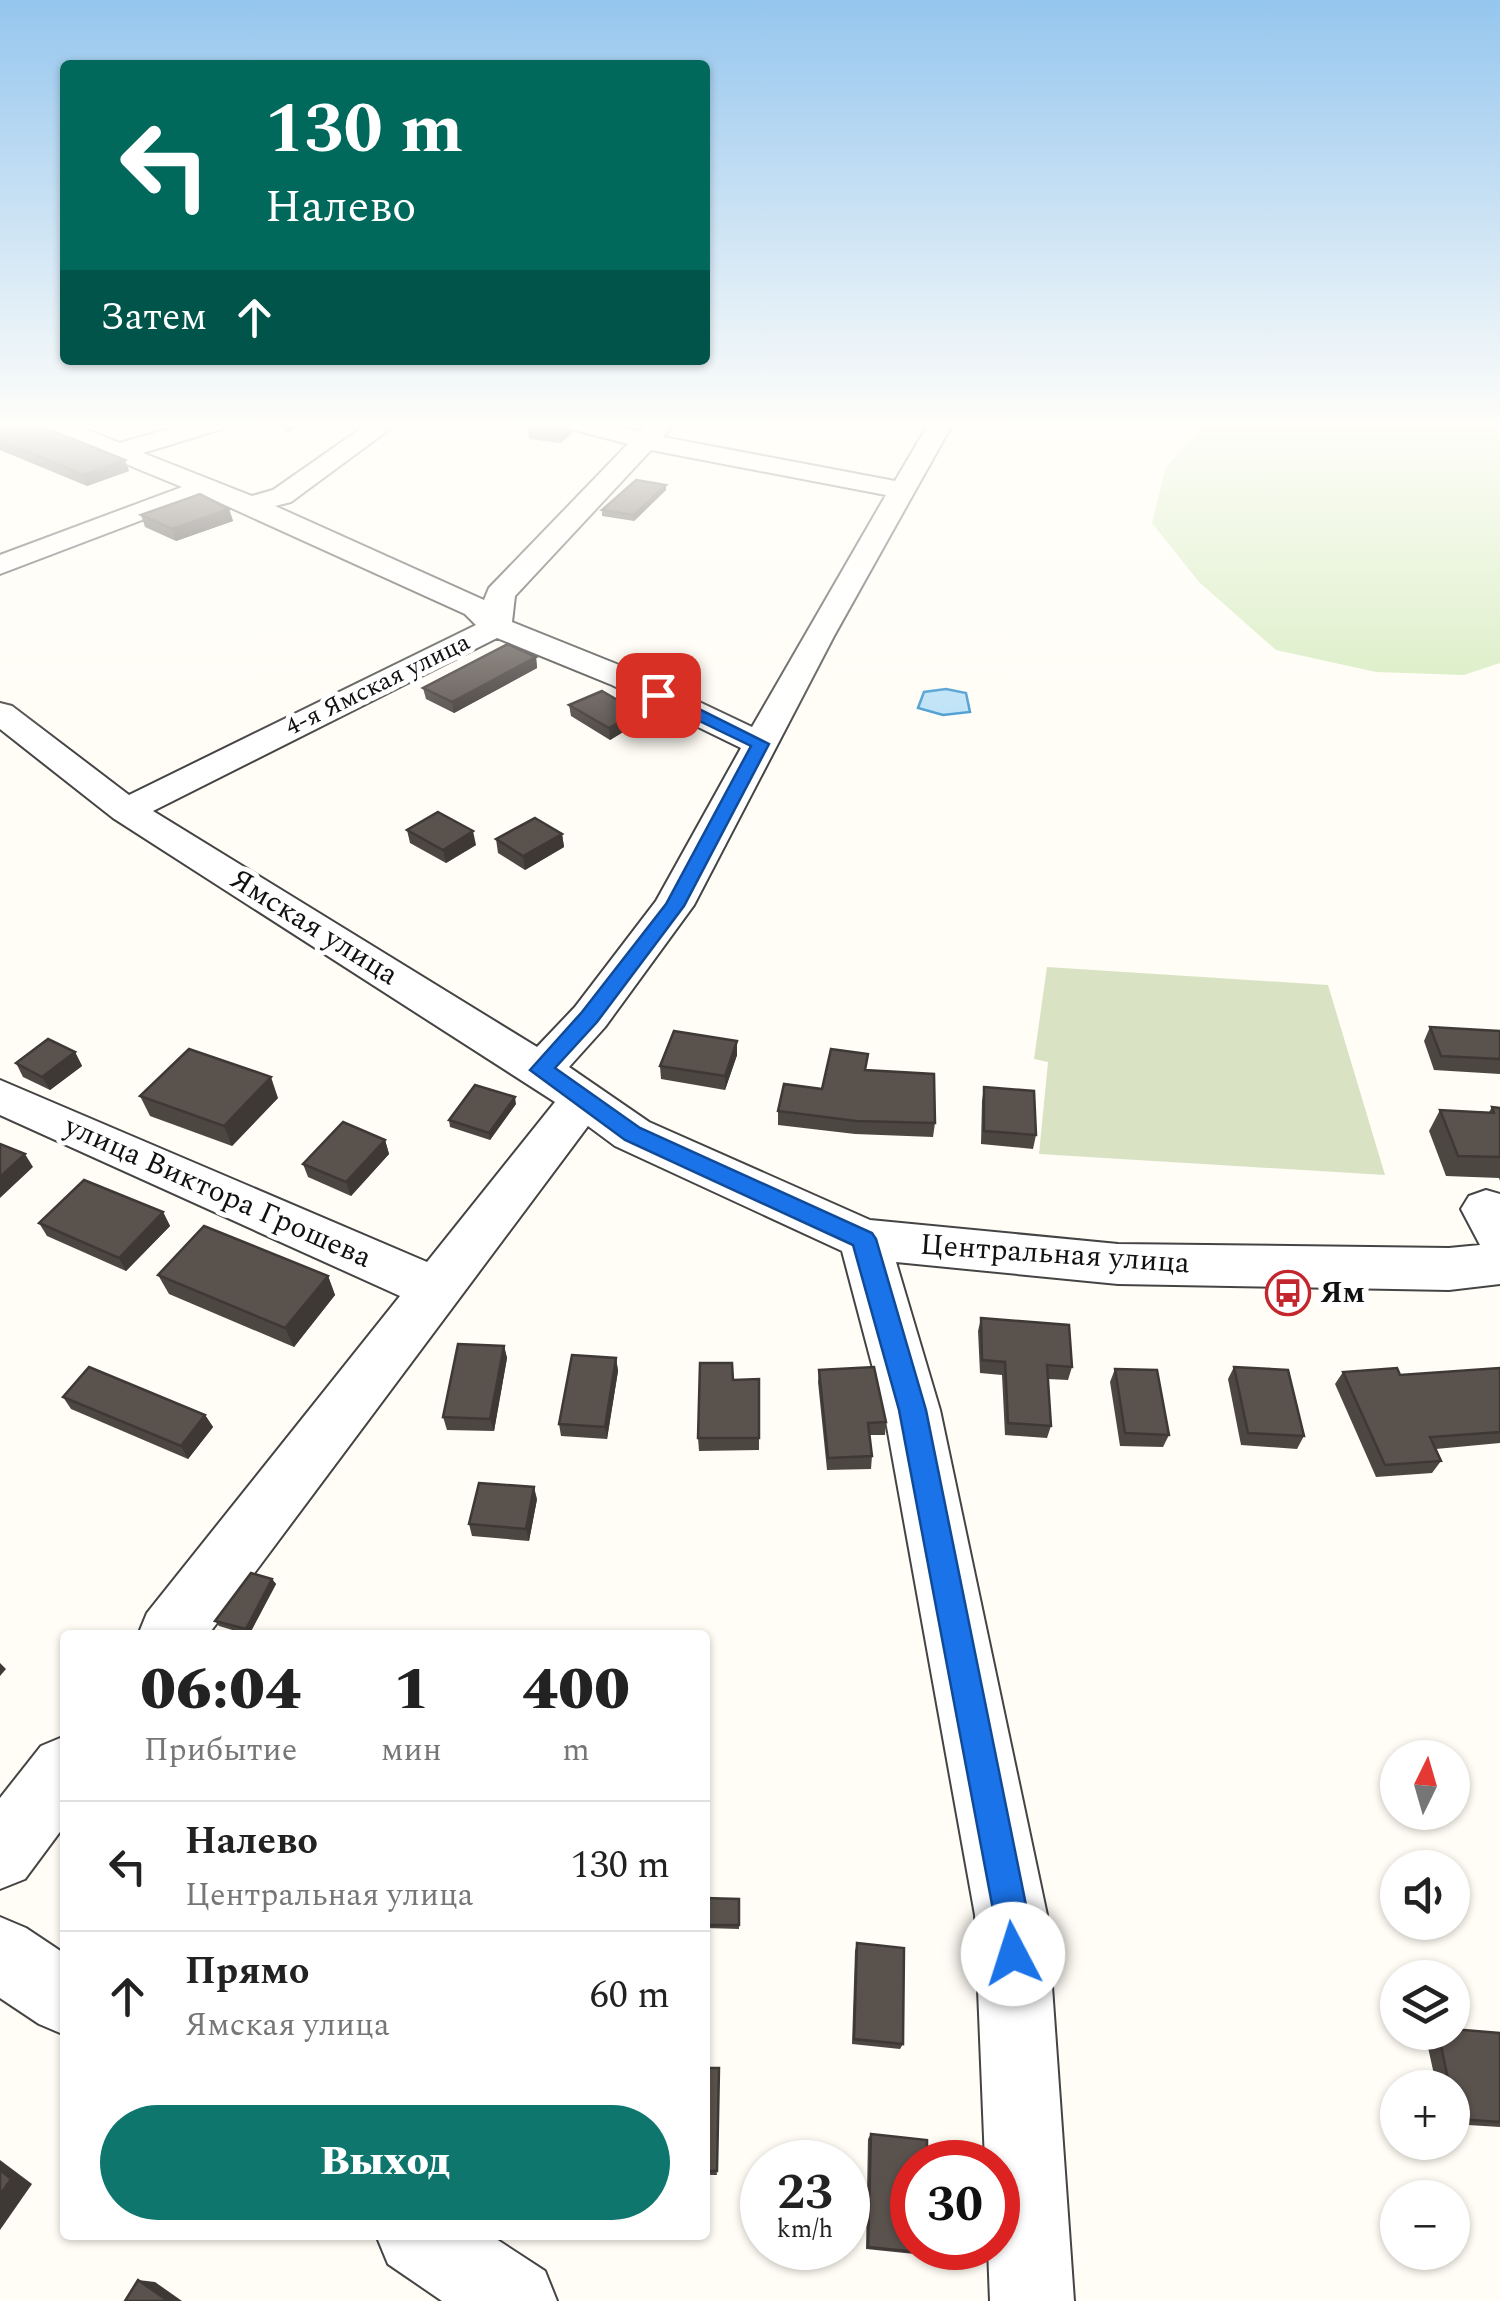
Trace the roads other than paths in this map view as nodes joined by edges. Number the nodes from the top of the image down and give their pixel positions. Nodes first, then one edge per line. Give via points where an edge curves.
1 (93, 530) edge
2 (307, 530) edge
3 (560, 530) edge
4 (878, 530) edge
5 (0, 565) edge
6 (496, 627) junction
7 (0, 713) edge
8 (760, 744) junction
9 (126, 810) junction
10 (562, 1084) junction
11 (0, 1096) edge
12 (632, 1134) joint
13 (864, 1239) junction
14 (1500, 1264) edge
15 (435, 1288) junction
16 (174, 1630) edge
17 (60, 1776) edge
18 (0, 1854) edge
19 (0, 1954) edge
20 (60, 1995) edge
21 (424, 2240) edge
22 (516, 2301) edge
23 (1032, 2301) edge

1 - 5 street
2 - 6 street via 476,608
3 - 6 street, 4-я Ямская улица via 500,594
4 - 8 street
6 - 8 street
6 - 9 street, 4-я Ямская улица
7 - 9 street, Ямская улица
8 - 10 street via 674,906 590,1017
9 - 10 street, Ямская улица
10 - 12 street, Ямская улица
10 - 15 street
11 - 15 street, улица Виктора Грошева
12 - 13 street, Центральная улица
13 - 14 street, Центральная улица via 1118,1264
13 - 23 street via 912,1410 1011,1915
15 - 16 street
17 - 18 street
19 - 20 street
21 - 22 street

